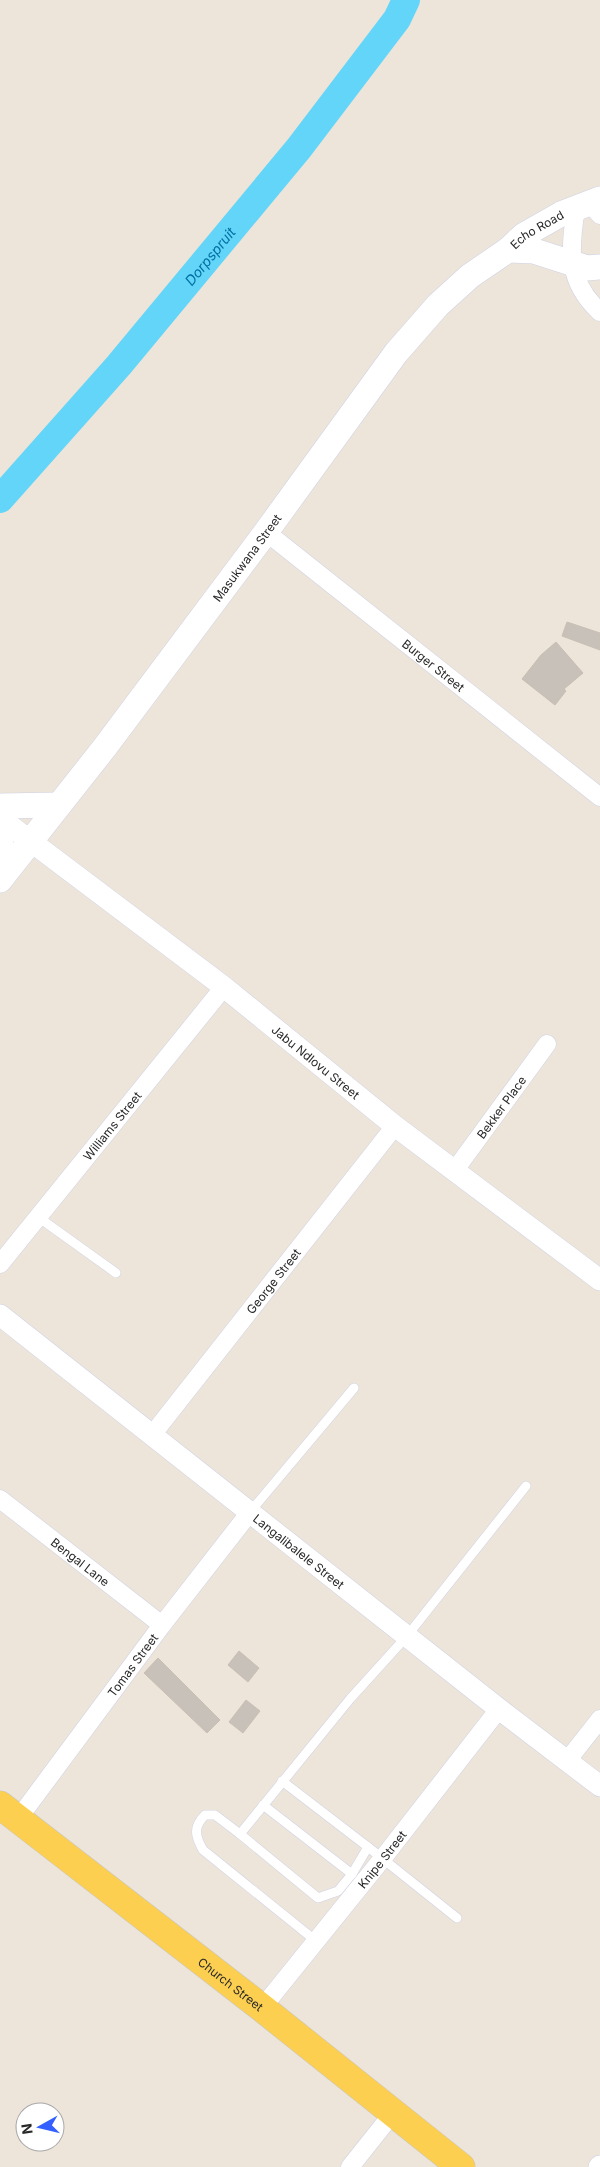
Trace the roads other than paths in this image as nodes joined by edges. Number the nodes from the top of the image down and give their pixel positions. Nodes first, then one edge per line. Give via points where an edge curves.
1 (592, 207) edge
2 (508, 250) junction
3 (572, 263) junction
4 (600, 267) edge
5 (600, 312) edge
6 (266, 532) junction
7 (600, 797) edge
8 (58, 805) junction
9 (0, 806) edge
10 (0, 818) edge
11 (0, 836) edge
12 (32, 843) junction
13 (3, 877) edge
14 (224, 987) junction
15 (546, 1044) dead end
16 (395, 1126) junction
17 (455, 1170) junction
18 (38, 1217) junction
19 (0, 1264) edge
20 (116, 1273) dead end
21 (600, 1280) edge
22 (0, 1315) edge
23 (354, 1388) dead end
24 (152, 1435) junction
25 (526, 1486) dead end
26 (0, 1499) edge
27 (250, 1512) junction
28 (162, 1625) junction
29 (407, 1636) junction
30 (499, 1709) junction
31 (600, 1719) edge
32 (567, 1761) junction
33 (282, 1781) junction
34 (600, 1786) edge
35 (262, 1805) junction
36 (9, 1812) edge
37 (240, 1834) junction
38 (368, 1848) junction
39 (383, 1858) junction
40 (352, 1874) junction
41 (457, 1918) dead end
42 (316, 1941) junction
43 (262, 2008) junction
44 (393, 2112) junction
45 (350, 2167) edge
46 (461, 2167) edge

1 - 2 main road, Echo Road via 542,224
1 - 3 street via 572,233
2 - 3 main road, Echo Road via 534,251
2 - 6 main road, Masukwana Street via 451,293 396,353
3 - 4 main road, Echo Road via 587,268
3 - 5 street via 583,295
6 - 7 street, Burger Street
6 - 8 main road, Masukwana Street
8 - 9 main road
8 - 12 main road, Masukwana Street
10 - 12 street, Jabu Ndlovu Street
11 - 13 main road
12 - 13 main road, Masukwana Street
12 - 14 street, Jabu Ndlovu Street
14 - 16 street, Jabu Ndlovu Street
14 - 18 street, Williams Street
15 - 17 street, Bekker Place
16 - 17 street, Jabu Ndlovu Street
16 - 24 street, George Street
17 - 21 street, Jabu Ndlovu Street
18 - 19 street, Williams Street
18 - 20 lane
22 - 24 street, Langalibalele Street
23 - 27 lane
24 - 27 street, Langalibalele Street
25 - 29 lane
26 - 28 street, Bengal Lane
27 - 28 street, Tomas Street
27 - 29 street, Langalibalele Street
28 - 36 street, Tomas Street
29 - 30 street, Langalibalele Street
29 - 33 lane
30 - 32 street, Langalibalele Street
30 - 39 street, Knipe Street
31 - 32 street
32 - 34 street, Langalibalele Street
33 - 35 lane
33 - 38 lane
35 - 37 lane
35 - 40 lane
36 - 43 main road, Church Street
37 - 40 lane via 318,1898 338,1891
37 - 42 lane via 215,1815 205,1815 197,1823 195,1837 203,1850
38 - 39 lane
38 - 40 lane
39 - 41 lane
39 - 42 street, Knipe Street
42 - 43 street, Knipe Street
43 - 44 main road, Church Street
44 - 45 street
44 - 46 main road, Church Street

